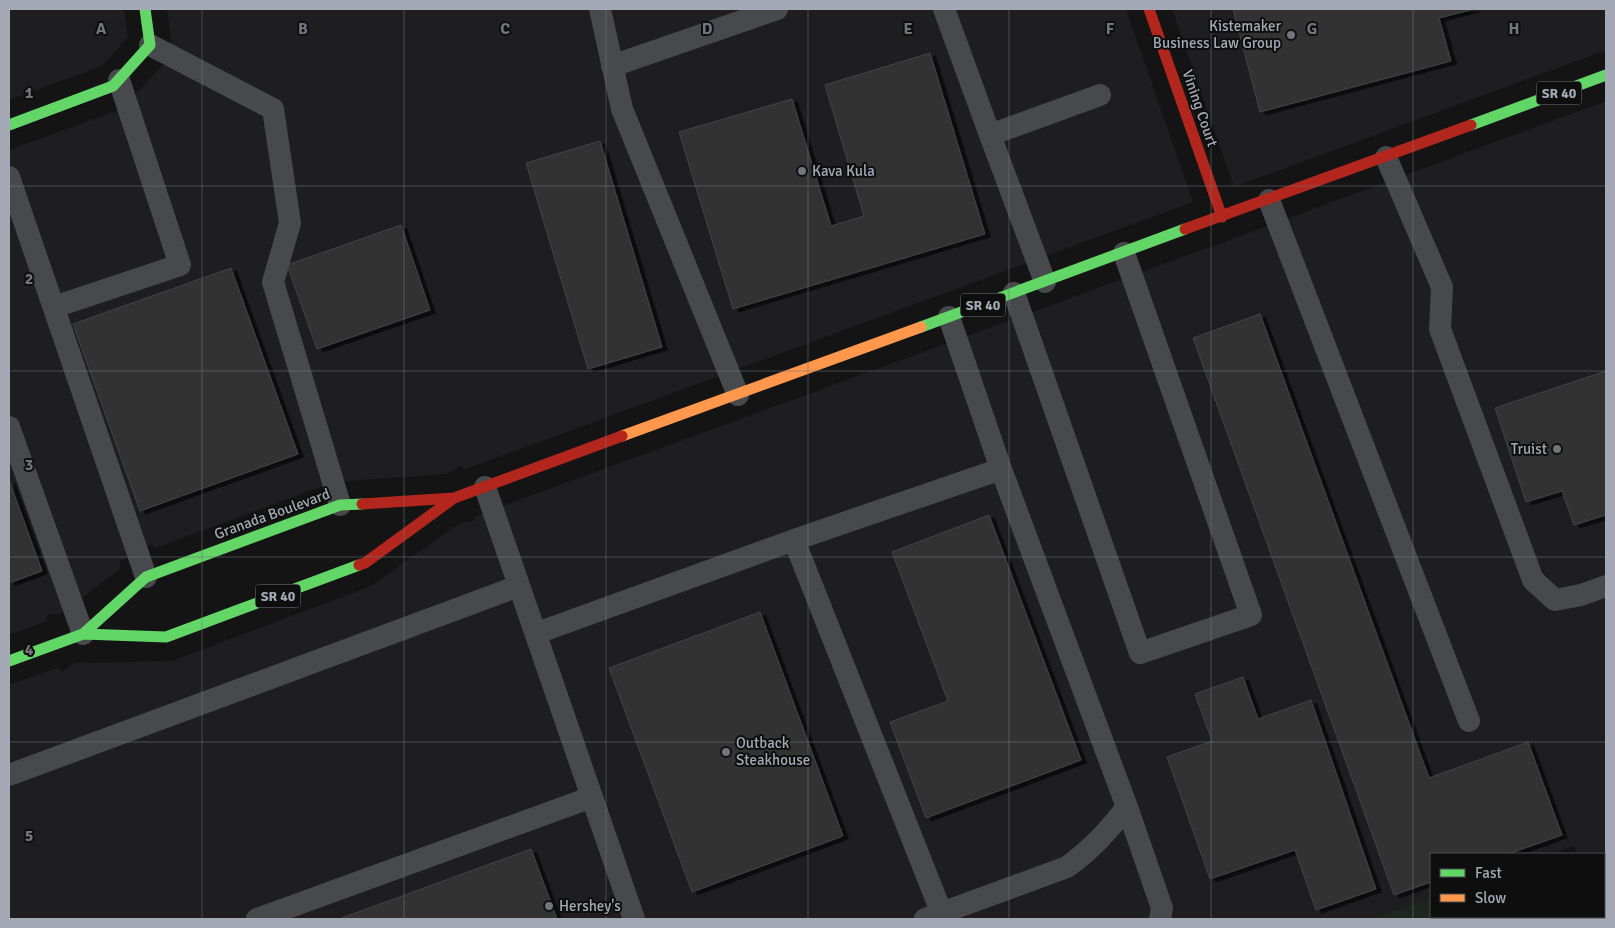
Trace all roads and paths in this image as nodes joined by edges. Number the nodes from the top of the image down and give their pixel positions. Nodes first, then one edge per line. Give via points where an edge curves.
1 (145, 9) edge
2 (600, 9) edge
3 (777, 9) edge
4 (944, 9) edge
5 (1149, 9) edge
6 (150, 45) junction
7 (612, 66) junction
8 (1606, 75) edge
9 (119, 80) junction
10 (1100, 95) dead end
11 (9, 125) edge
12 (990, 135) junction
13 (1386, 157) junction
14 (9, 177) edge
15 (1269, 200) junction
16 (1222, 218) junction
17 (1124, 253) junction
18 (1045, 282) junction
19 (1014, 293) junction
20 (54, 307) junction
21 (949, 317) junction
22 (738, 395) junction
23 (9, 427) edge
24 (1001, 469) junction
25 (485, 488) junction
26 (454, 498) junction
27 (340, 505) junction
28 (794, 540) junction
29 (146, 577) junction
30 (519, 586) junction
31 (1606, 586) edge
32 (537, 633) junction
33 (83, 634) junction
34 (9, 661) edge
35 (1469, 721) dead end
36 (9, 775) edge
37 (592, 797) junction
38 (1127, 807) junction
39 (937, 917) edge
40 (257, 919) edge
41 (634, 919) edge
42 (1160, 919) edge

1 - 6 main road
2 - 7 lane
3 - 7 lane
4 - 12 lane
5 - 16 main road, Vining Court
6 - 9 main road
6 - 27 lane via 273,109 290,223 273,282
7 - 22 lane via 622,109
8 - 13 main road, SR 40
9 - 11 main road via 113,86
9 - 20 lane via 180,266
10 - 12 lane
12 - 18 lane
13 - 15 main road, SR 40
13 - 31 lane via 1442,287 1440,329 1533,580 1555,600
14 - 20 lane
15 - 16 main road, SR 40
15 - 35 lane
16 - 17 main road, SR 40
17 - 18 main road, SR 40
17 - 19 lane via 1251,615 1140,653
18 - 19 main road, SR 40
19 - 21 main road, SR 40
20 - 29 lane
21 - 22 main road, SR 40
21 - 24 lane
22 - 25 main road, SR 40
23 - 33 lane
24 - 28 lane
24 - 38 lane
25 - 26 main road, SR 40
25 - 30 lane
26 - 27 main road, Granada Boulevard / SR 40
26 - 33 main road, SR 40 via 365,563 166,637
27 - 29 main road, Granada Boulevard / SR 40
28 - 32 lane
28 - 39 lane
29 - 33 main road, Granada Boulevard / SR 40
30 - 32 lane
30 - 36 lane
32 - 37 lane
33 - 34 main road, SR 40
37 - 40 lane
37 - 41 lane
38 - 39 lane via 1102,838 1067,867
38 - 42 lane via 1162,908

